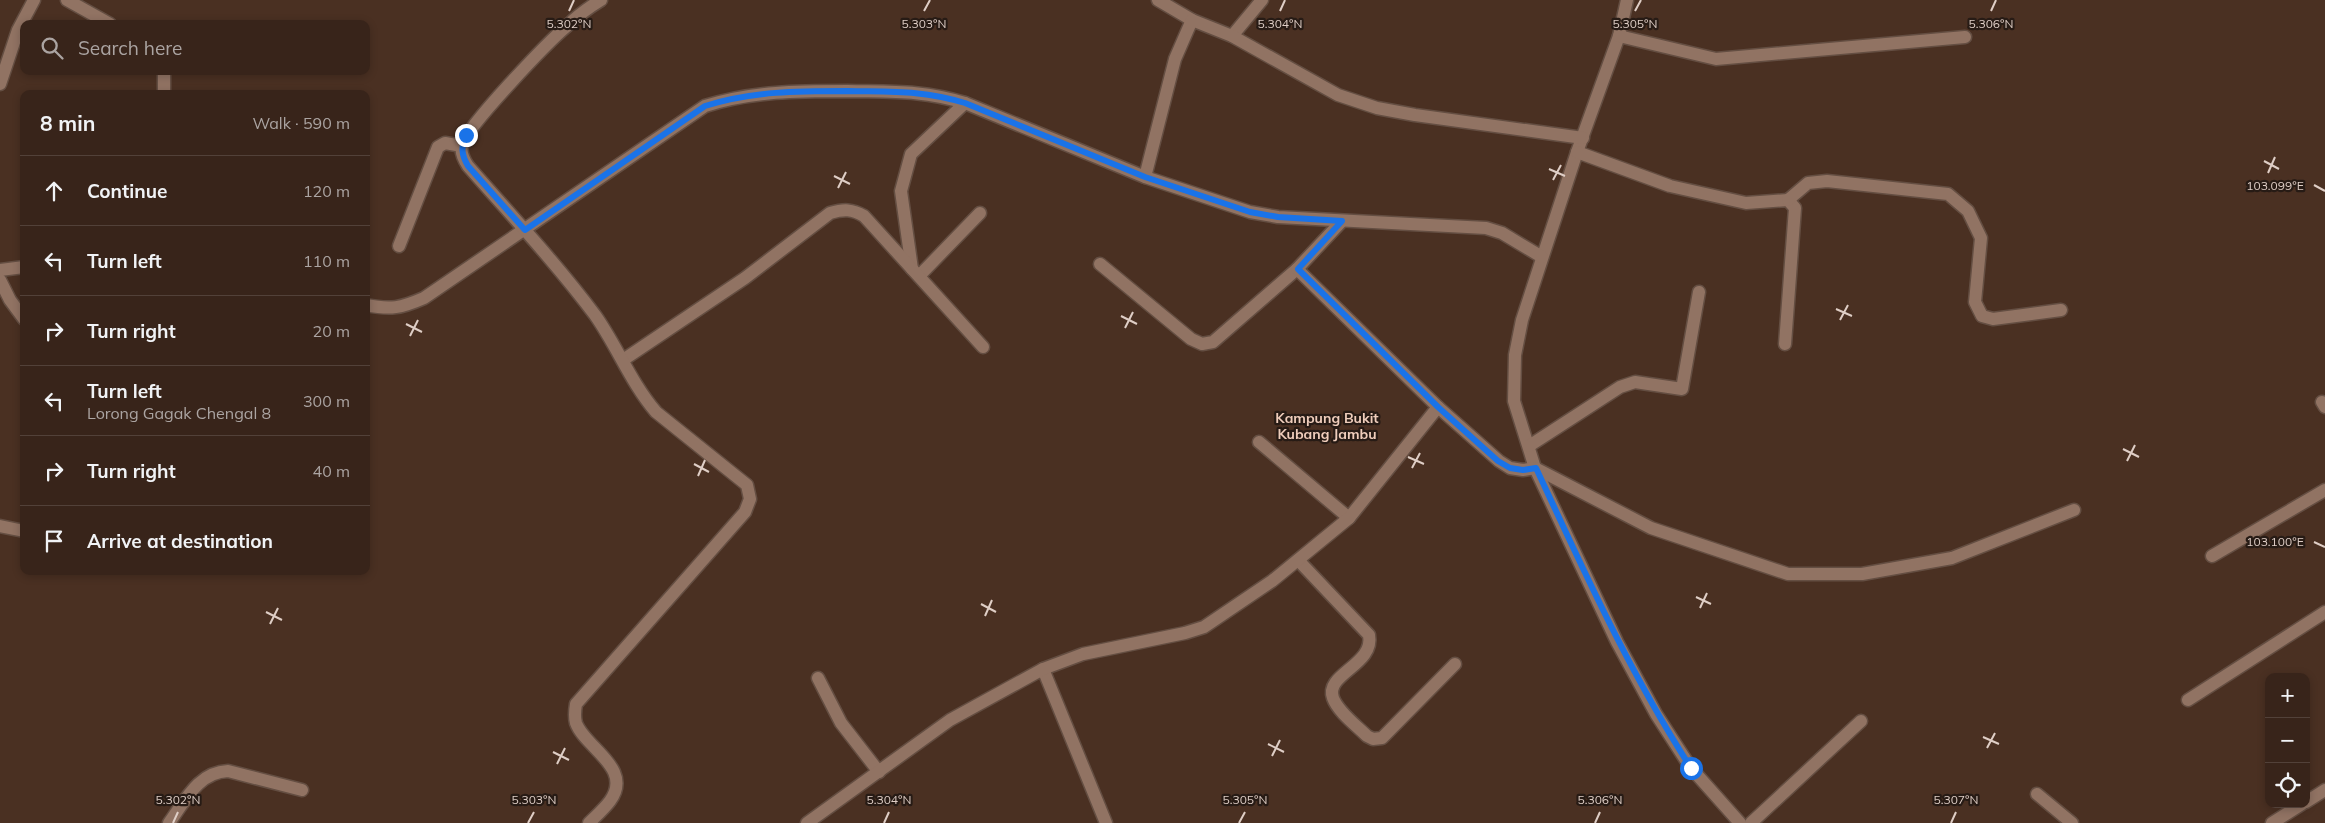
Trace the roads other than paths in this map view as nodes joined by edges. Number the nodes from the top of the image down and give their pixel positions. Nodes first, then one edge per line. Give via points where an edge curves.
1 (34, 0) edge
2 (600, 0) edge
3 (1158, 0) edge
4 (1262, 0) edge
5 (1627, 0) edge
6 (74, 2) edge
7 (23, 20) edge
8 (103, 20) edge
9 (1192, 20) junction
10 (20, 26) edge
11 (1232, 36) junction
12 (1619, 36) junction
13 (1966, 37) dead end
14 (164, 75) edge
15 (0, 84) edge
16 (164, 90) edge
17 (965, 103) junction
18 (1583, 138) junction
19 (462, 146) junction
20 (1577, 152) junction
21 (1145, 177) junction
22 (1788, 200) junction
23 (980, 213) dead end
24 (1342, 221) junction
25 (522, 227) junction
26 (399, 246) dead end
27 (1542, 257) junction
28 (1100, 264) dead end
29 (20, 268) edge
30 (1298, 269) junction
31 (0, 270) edge
32 (916, 273) junction
33 (0, 280) edge
34 (1699, 292) dead end
35 (370, 306) edge
36 (2061, 310) dead end
37 (20, 313) edge
38 (1785, 344) dead end
39 (983, 347) dead end
40 (623, 360) junction
41 (1438, 407) junction
42 (1259, 442) dead end
43 (1529, 446) junction
44 (1536, 468) junction
45 (2325, 490) edge
46 (2074, 510) dead end
47 (1349, 518) junction
48 (0, 526) edge
49 (20, 530) edge
50 (2212, 556) dead end
51 (1298, 560) junction
52 (2325, 612) edge
53 (1455, 664) dead end
54 (1043, 669) junction
55 (818, 678) dead end
56 (2188, 700) dead end
57 (1861, 721) dead end
58 (879, 772) junction
59 (302, 790) dead end
60 (2325, 790) edge
61 (2037, 794) dead end
62 (2310, 799) edge
63 (2296, 808) edge
64 (826, 810) junction
65 (1731, 820) edge
66 (168, 823) edge
67 (589, 823) edge
68 (807, 823) edge
69 (830, 823) edge
70 (1106, 823) edge
71 (1751, 823) edge
72 (2072, 823) edge
73 (2272, 823) edge

1 - 7 street
2 - 19 street via 566,26 480,118 466,135
3 - 9 street
4 - 11 street
5 - 12 street
6 - 8 street
9 - 11 street
9 - 21 street via 1175,59
10 - 15 street
11 - 18 street via 1338,95 1377,108
12 - 13 street via 1716,59
12 - 18 street
14 - 16 street
17 - 21 street
17 - 25 street via 919,92 805,91 732,98 705,106
17 - 32 street via 911,154 901,191
18 - 20 street
19 - 25 street via 468,166
19 - 26 street via 445,143 438,147
20 - 22 street via 1670,186 1746,203
20 - 27 street
21 - 24 street via 1250,212
22 - 36 street via 1808,183 1827,181 1948,194 1968,211 1981,238 1975,302 1982,316 1993,319
22 - 38 street via 1794,208
23 - 32 street
24 - 27 street via 1486,228 1502,233
24 - 30 street
25 - 35 street via 424,298 402,307 386,309
25 - 40 street via 595,315
27 - 43 street via 1522,320 1515,355 1514,401
28 - 30 street via 1191,339 1202,344 1213,342
29 - 31 street
30 - 41 street
32 - 39 street
32 - 40 street via 864,216 854,210 830,213 745,278
33 - 37 street
34 - 43 street via 1682,389 1635,382
40 - 67 street via 656,412 747,485 750,498 745,512 705,560 576,704 577,724 615,774 616,787 611,800
41 - 44 street via 1498,461 1510,468
41 - 47 street
42 - 47 street
43 - 44 street
44 - 46 street via 1651,528 1788,574 1862,574 1952,558
44 - 65 street via 1617,642 1656,714 1691,768
45 - 50 street
47 - 51 street
48 - 49 street
51 - 53 street via 1369,635 1371,644 1368,652 1336,682 1332,690 1338,706 1367,736 1382,738
51 - 54 street via 1204,626 1186,633 1082,654
52 - 56 street
54 - 58 street via 950,720
54 - 70 street
55 - 58 street via 841,723
57 - 71 street
58 - 64 street
59 - 66 street via 228,771 216,771 199,782
60 - 62 street
61 - 72 street
63 - 73 street
64 - 68 street
64 - 69 street

